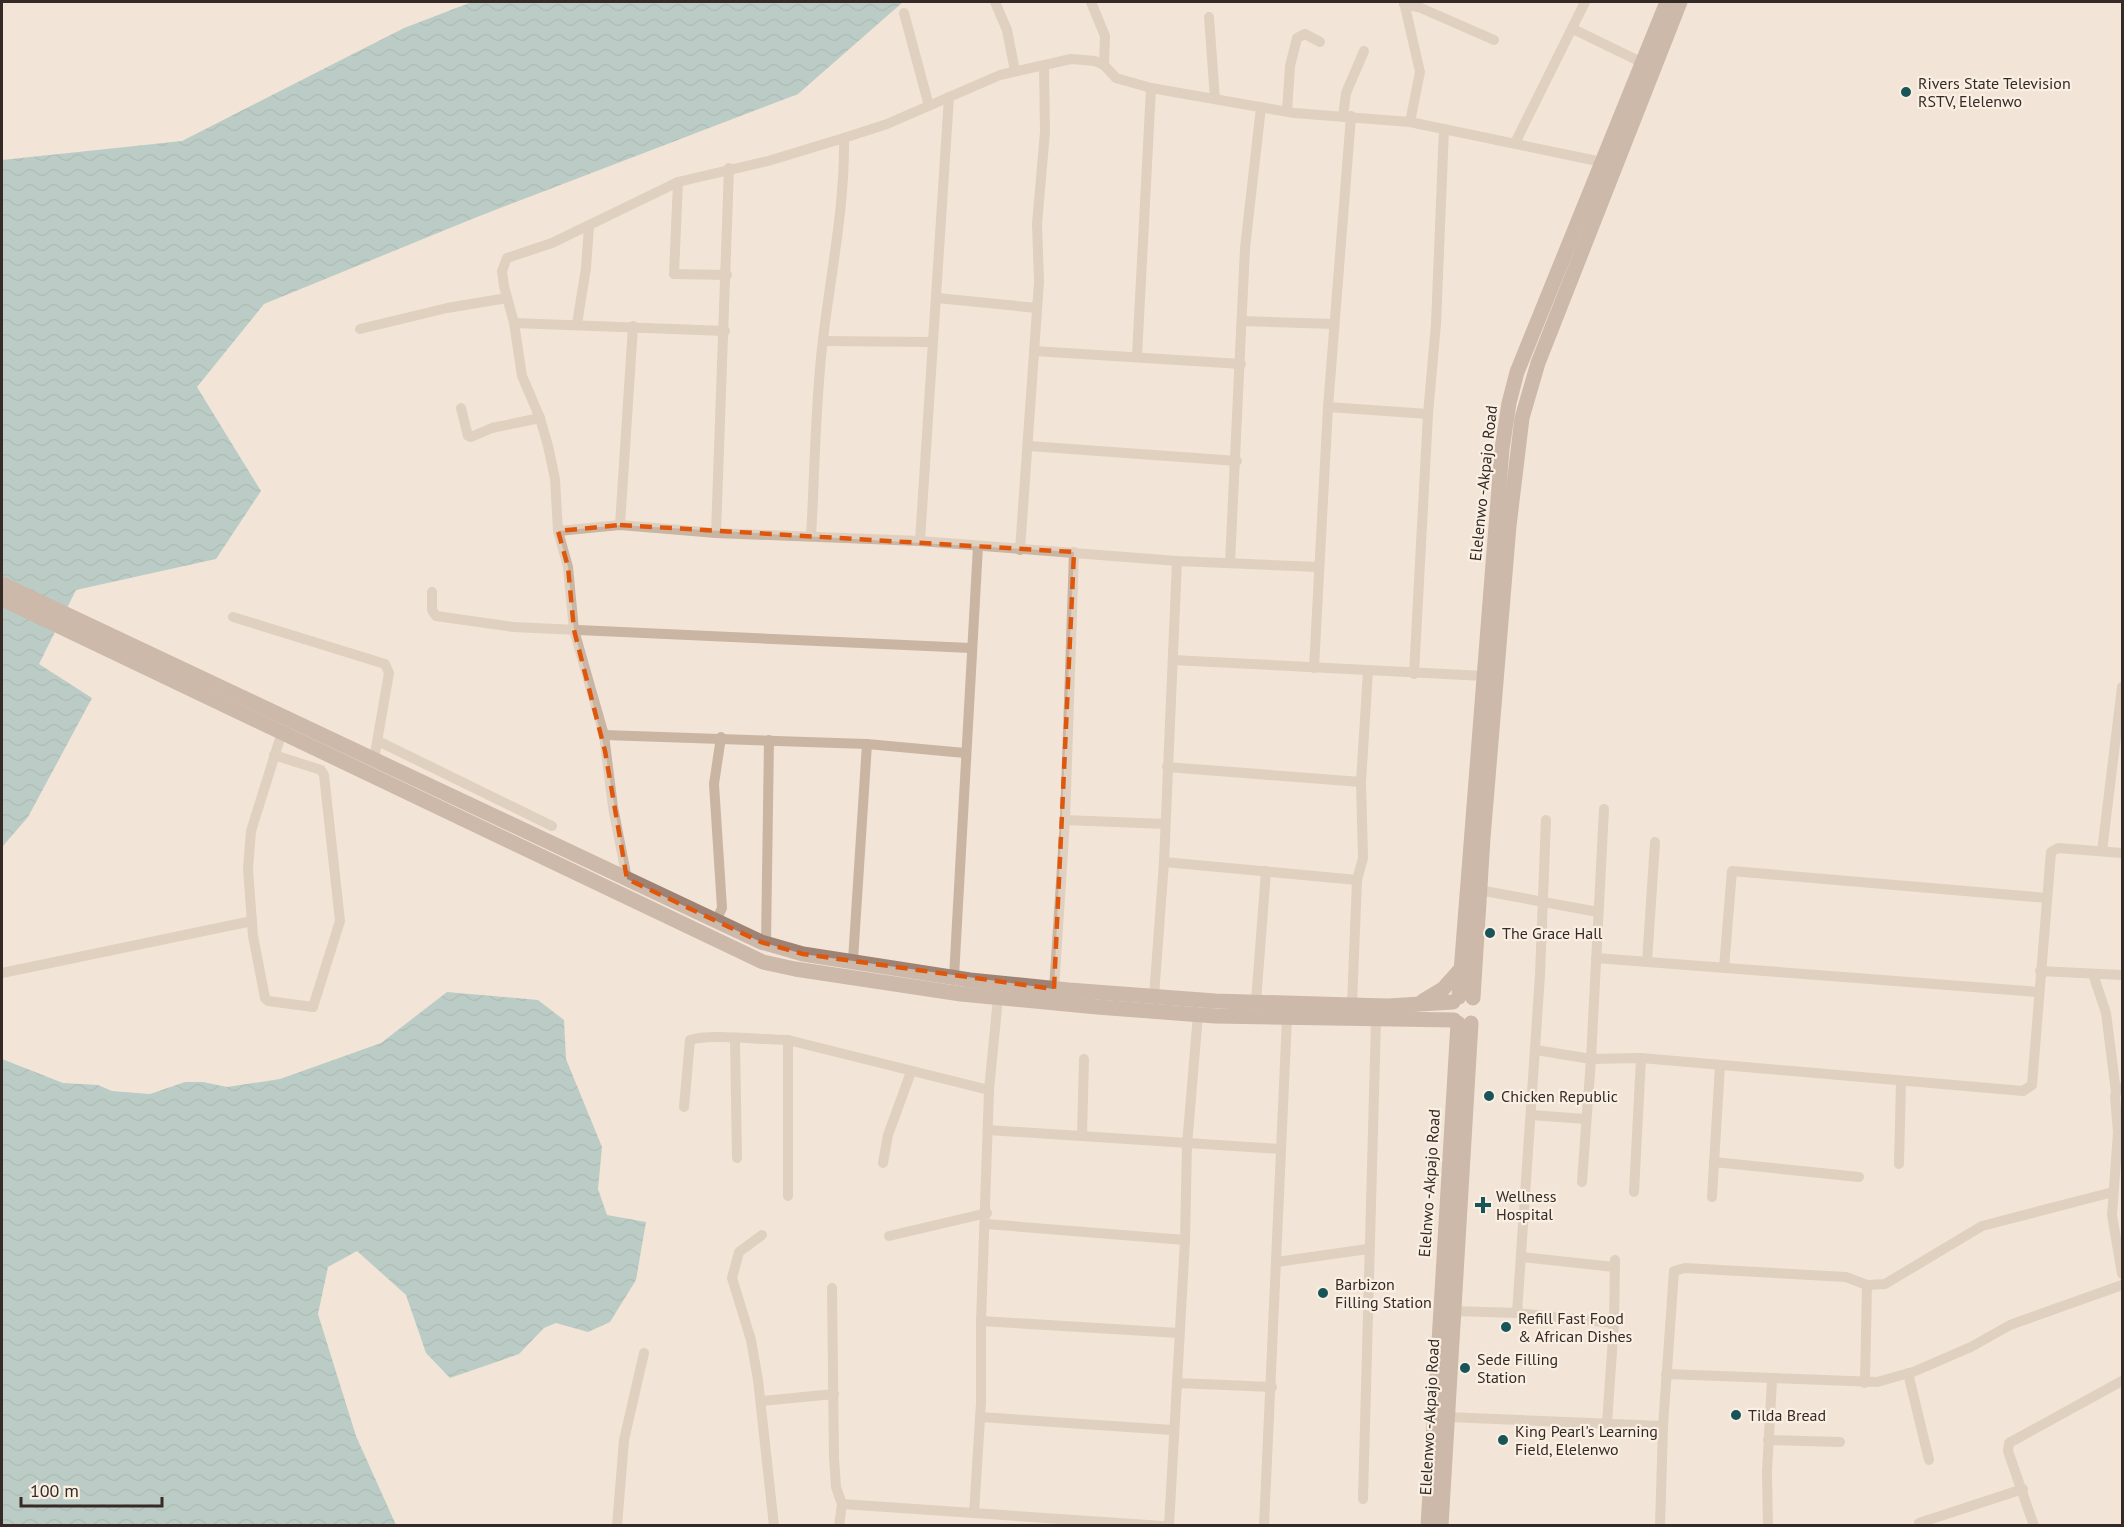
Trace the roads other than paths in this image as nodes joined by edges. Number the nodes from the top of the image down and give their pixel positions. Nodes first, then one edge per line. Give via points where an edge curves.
1 (995, 2) edge
2 (1092, 2) edge
3 (1585, 2) edge
4 (1667, 2) edge
5 (1680, 2) edge
6 (1404, 3) edge
7 (904, 13) dead end
8 (1209, 17) dead end
9 (1573, 28) junction
10 (1494, 40) dead end
11 (1320, 42) dead end
12 (1364, 51) dead end
13 (1642, 63) junction
14 (1104, 65) junction
15 (1044, 67) junction
16 (1015, 71) junction
17 (1151, 88) junction
18 (949, 97) junction
19 (1215, 99) junction
20 (929, 106) junction
21 (1261, 107) junction
22 (1287, 111) junction
23 (1347, 116) junction
24 (1410, 122) junction
25 (1444, 129) junction
26 (844, 138) junction
27 (1515, 143) junction
28 (1602, 162) junction
29 (729, 168) junction
30 (678, 182) junction
31 (589, 226) junction
32 (727, 275) junction
33 (507, 298) junction
34 (937, 298) junction
35 (1037, 308) junction
36 (1244, 321) junction
37 (514, 323) junction
38 (577, 324) junction
39 (1334, 324) junction
40 (633, 326) junction
41 (360, 329) dead end
42 (725, 331) junction
43 (823, 341) junction
44 (932, 342) junction
45 (1034, 351) junction
46 (1137, 357) junction
47 (1240, 364) junction
48 (1328, 407) junction
49 (461, 408) dead end
50 (1428, 414) junction
51 (540, 418) junction
52 (1029, 446) junction
53 (1237, 461) junction
54 (621, 525) junction
55 (558, 531) junction
56 (716, 533) junction
57 (812, 536) junction
58 (921, 541) junction
59 (978, 546) junction
60 (1020, 549) junction
61 (1074, 552) junction
62 (1177, 561) junction
63 (1230, 563) junction
64 (1319, 567) junction
65 (2, 584) edge
66 (432, 592) dead end
67 (2, 599) edge
68 (233, 617) dead end
69 (574, 630) junction
70 (970, 648) junction
71 (1173, 660) junction
72 (1314, 668) junction
73 (1368, 671) junction
74 (1414, 674) junction
75 (1484, 676) junction
76 (2122, 687) edge
77 (216, 692) junction
78 (282, 732) junction
79 (604, 735) junction
80 (721, 737) junction
81 (769, 740) junction
82 (378, 741) junction
83 (867, 744) junction
84 (965, 753) junction
85 (274, 755) junction
86 (374, 759) junction
87 (1167, 767) junction
88 (1361, 782) junction
89 (1604, 809) dead end
90 (1065, 820) junction
91 (1546, 820) dead end
92 (1165, 824) junction
93 (552, 826) dead end
94 (1654, 842) dead end
95 (2102, 851) junction
96 (2122, 853) edge
97 (1164, 862) junction
98 (1266, 871) junction
99 (627, 879) junction
100 (1358, 880) junction
101 (1479, 890) junction
102 (2046, 898) junction
103 (1543, 902) junction
104 (1598, 912) junction
105 (252, 921) junction
106 (716, 921) junction
107 (766, 943) junction
108 (1596, 958) junction
109 (853, 960) junction
110 (1647, 962) junction
111 (1724, 968) junction
112 (1460, 970) junction
113 (2040, 971) junction
114 (2, 973) edge
115 (2093, 974) junction
116 (2122, 975) edge
117 (954, 977) junction
118 (1054, 989) junction
119 (2039, 992) junction
120 (1154, 996) junction
121 (998, 998) junction
122 (1462, 999) junction
123 (1256, 1002) junction
124 (1418, 1004) junction
125 (1352, 1005) junction
126 (1198, 1014) junction
127 (1287, 1017) junction
128 (1376, 1020) junction
129 (1425, 1021) junction
130 (1461, 1022) junction
131 (735, 1039) junction
132 (788, 1040) junction
133 (1536, 1050) junction
134 (1455, 1051) junction
135 (1641, 1058) junction
136 (1084, 1059) dead end
137 (1591, 1059) junction
138 (1720, 1065) junction
139 (911, 1072) junction
140 (1901, 1081) junction
141 (989, 1090) junction
142 (2119, 1090) edge
143 (684, 1107) dead end
144 (1531, 1115) junction
145 (1586, 1119) junction
146 (988, 1130) junction
147 (1082, 1135) junction
148 (2120, 1139) edge
149 (1187, 1145) junction
150 (1281, 1149) junction
151 (737, 1158) dead end
152 (1714, 1162) junction
153 (883, 1163) dead end
154 (1899, 1164) dead end
155 (1859, 1177) dead end
156 (1582, 1182) dead end
157 (1634, 1192) dead end
158 (2113, 1192) junction
159 (788, 1196) dead end
160 (1712, 1197) dead end
161 (2117, 1216) edge
162 (987, 1218) junction
163 (762, 1235) dead end
164 (889, 1236) dead end
165 (1185, 1240) junction
166 (1368, 1249) junction
167 (1521, 1257) junction
168 (1276, 1262) junction
169 (2122, 1274) edge
170 (1867, 1285) junction
171 (2122, 1285) edge
172 (832, 1288) dead end
173 (1453, 1311) junction
174 (1517, 1313) junction
175 (981, 1321) junction
176 (1614, 1323) junction
177 (1179, 1333) junction
178 (644, 1353) dead end
179 (1908, 1373) junction
180 (1666, 1374) junction
181 (1772, 1380) junction
182 (2122, 1381) edge
183 (1176, 1383) junction
184 (1865, 1383) junction
185 (1272, 1387) junction
186 (834, 1394) junction
187 (761, 1401) junction
188 (981, 1417) junction
189 (1447, 1417) junction
190 (1607, 1423) junction
191 (1663, 1426) junction
192 (1172, 1430) junction
193 (1768, 1440) junction
194 (1840, 1442) dead end
195 (1929, 1460) dead end
196 (2023, 1489) junction
197 (1363, 1499) dead end
198 (842, 1504) junction
199 (974, 1513) junction
200 (1919, 1523) dead end
201 (617, 1526) edge
202 (774, 1526) edge
203 (839, 1526) edge
204 (1163, 1526) edge
205 (1169, 1526) edge
206 (1264, 1526) edge
207 (1428, 1526) edge
208 (1441, 1526) edge
209 (1660, 1526) edge
210 (1768, 1526) edge
211 (2034, 1526) edge

1 - 16 street via 1007,30
2 - 14 street via 1105,36
3 - 9 street
4 - 13 main road, Elelenwo -Akpajo Road
5 - 101 main road, Elelenwo -Akpajo Road via 1538,363 1522,418 1509,526
6 - 10 street
6 - 24 street via 1420,72
7 - 20 street
8 - 19 street
9 - 13 street
9 - 27 street
11 - 22 street via 1305,34 1297,38 1290,66
12 - 23 street via 1346,93
13 - 28 main road, Elelenwo -Akpajo Road
14 - 15 street via 1071,59
14 - 17 street via 1116,78
15 - 16 street
15 - 35 street
16 - 18 street
17 - 19 street
17 - 46 street
18 - 20 street
18 - 34 street
19 - 21 street
20 - 26 street
21 - 22 street
21 - 36 street via 1245,248
22 - 23 street
23 - 24 street
23 - 39 street
24 - 25 street
25 - 27 street
25 - 50 street
26 - 29 street via 768,161
26 - 43 street via 840,221
27 - 28 street
28 - 75 main road, Elelenwo -Akpajo Road via 1517,372 1509,403
29 - 30 street
29 - 32 street
30 - 31 street
30 - 32 street via 674,274
31 - 33 street via 507,258 502,271
31 - 38 street
32 - 42 street
33 - 37 street
33 - 41 street
34 - 35 street
34 - 44 street
35 - 45 street
36 - 39 street
36 - 47 street
37 - 38 street
37 - 51 street via 522,376
38 - 40 street
39 - 48 street
40 - 42 street
40 - 54 street
42 - 56 street
43 - 44 street
43 - 57 street
44 - 58 street
45 - 46 street
45 - 52 street
46 - 47 street
47 - 53 street
48 - 50 street
48 - 64 street
49 - 51 street via 471,437 492,428
50 - 74 street
51 - 55 street via 555,479
52 - 53 street
52 - 60 street
53 - 63 street
54 - 55 street
54 - 56 street
55 - 69 street via 568,567
56 - 57 street
57 - 58 street
58 - 59 street
59 - 60 street
59 - 70 street
60 - 61 street
61 - 62 street
61 - 90 street
62 - 63 street
62 - 71 street
63 - 64 street
64 - 72 street
65 - 77 main road
66 - 69 street via 436,616 464,622
67 - 77 main road
68 - 82 street via 385,664 389,673
69 - 70 street
69 - 79 street
70 - 84 street
71 - 72 street
71 - 87 street
72 - 73 street
73 - 74 street
73 - 88 street
74 - 75 street
75 - 112 main road, Elelenwo -Akpajo Road
76 - 95 street
77 - 78 main road
77 - 86 main road
78 - 85 street
78 - 121 main road via 763,962
79 - 80 street
79 - 99 street
80 - 81 street
80 - 106 street via 714,784 722,908
81 - 83 street
81 - 107 street
82 - 86 street
82 - 93 street
83 - 84 street
83 - 109 street
84 - 117 street
85 - 105 street via 251,831 248,868
85 - 105 street via 321,770 324,775 340,921 313,1007 268,1001 263,995
86 - 99 main road
87 - 88 street
87 - 92 street
88 - 100 street via 1363,858
89 - 104 street
90 - 92 street
90 - 118 street
91 - 103 street
92 - 97 street
94 - 110 street
95 - 96 street
95 - 102 street via 2055,849 2050,858
97 - 98 street
97 - 120 street
98 - 100 street
98 - 123 street
99 - 106 main road
100 - 125 street
101 - 103 street
101 - 122 main road, Elelenwo -Akpajo Road
102 - 111 street via 1732,871
102 - 113 street
103 - 104 street
103 - 133 street
104 - 108 street
105 - 114 street
106 - 107 main road
107 - 109 main road via 803,954
108 - 110 street
108 - 137 street
109 - 117 main road
110 - 111 street
111 - 119 street
112 - 122 main road, Elelenwo -Akpajo Road
112 - 124 main road via 1438,993
113 - 115 street
113 - 119 street
115 - 116 street
115 - 142 street via 2106,1013
117 - 118 main road
118 - 120 main road
119 - 140 street via 2029,1088
120 - 123 main road
121 - 126 main road
121 - 141 street
122 - 124 main road
122 - 130 main road via 1450,1011
122 - 130 main road via 1479,1011
123 - 125 main road
124 - 125 main road
126 - 127 main road
126 - 149 street
127 - 128 main road
127 - 150 street
128 - 129 main road
128 - 166 street
129 - 130 main road
129 - 134 main road via 1443,1032
130 - 134 main road, Elelnwo -Akpajo Road
130 - 173 main road, Elelenwo -Akpajo Road
131 - 132 street
131 - 143 street via 703,1035 690,1040
131 - 151 street
132 - 139 street
132 - 159 street
133 - 137 street
133 - 144 street
134 - 207 main road, Elelnwo -Akpajo Road
135 - 137 street
135 - 138 street
135 - 157 street
136 - 147 street
137 - 145 street
138 - 140 street
138 - 152 street
139 - 141 street
139 - 153 street via 888,1135
140 - 154 street
141 - 146 street
142 - 148 street
144 - 145 street
144 - 167 street
145 - 156 street
146 - 147 street
146 - 162 street
147 - 149 street
148 - 158 street
149 - 150 street
149 - 165 street
150 - 168 street
152 - 155 street
152 - 160 street
158 - 161 street
158 - 170 street via 1986,1224 1900,1278 1881,1286
161 - 169 street
162 - 164 street
162 - 165 street
162 - 175 street
163 - 187 street via 739,1252 732,1278 751,1340
165 - 177 street
166 - 168 street
166 - 197 street
167 - 174 street
167 - 176 street via 1614,1263
168 - 185 street
170 - 180 street via 1846,1277 1685,1268 1674,1271
170 - 184 street
171 - 179 street via 2010,1325 1971,1347
172 - 186 street
173 - 174 street
173 - 189 main road, Elelenwo -Akpajo Road
174 - 176 street
175 - 177 street
175 - 188 street
176 - 190 street
177 - 183 street
178 - 201 street via 624,1440
179 - 184 street
179 - 195 street
180 - 181 street
180 - 191 street
181 - 184 street
181 - 193 street
182 - 196 street via 2011,1441 2008,1451
183 - 185 street
183 - 192 street
185 - 206 street
186 - 187 street
186 - 198 street via 836,1486
187 - 202 street
188 - 192 street
188 - 199 street
189 - 190 street
189 - 208 main road, Elelenwo -Akpajo Road
190 - 191 street
191 - 209 street
192 - 205 street
193 - 194 street
193 - 210 street
196 - 200 street
196 - 211 street
198 - 199 street
198 - 203 street
199 - 204 street

